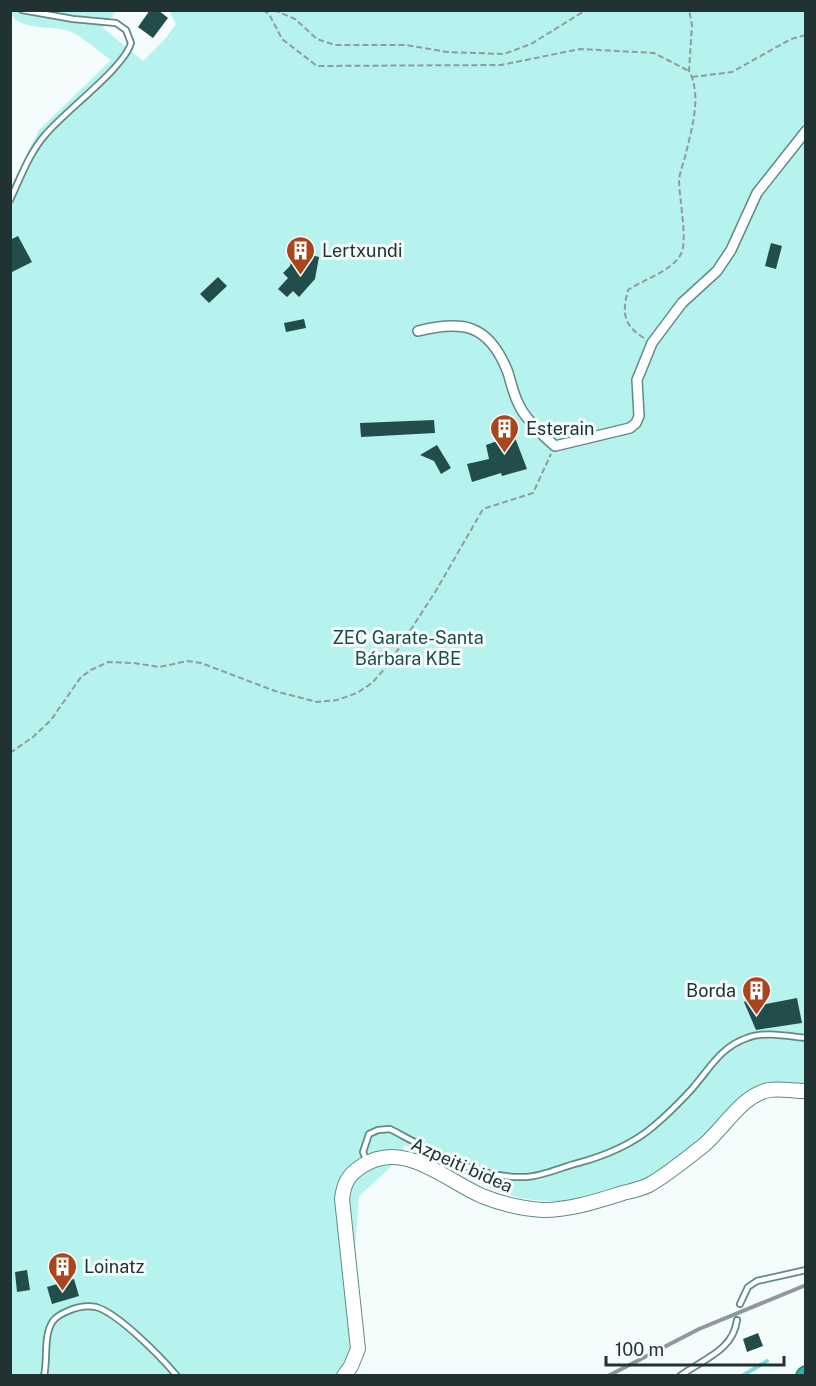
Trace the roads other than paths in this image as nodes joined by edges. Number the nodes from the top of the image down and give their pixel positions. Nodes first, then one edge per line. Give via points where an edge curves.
1 (22, 10) edge
2 (806, 131) edge
3 (10, 200) edge
4 (418, 331) dead end
5 (806, 1038) edge
6 (806, 1091) edge
7 (367, 1162) junction
8 (806, 1270) edge
9 (740, 1304) dead end
10 (737, 1320) dead end
11 (44, 1376) edge
12 (177, 1376) edge
13 (344, 1376) edge
14 (680, 1376) edge

1 - 3 lane via 116,22 126,30 131,43 118,64 44,136
2 - 4 street via 757,193 717,271 682,303 651,343 637,380 639,416 630,428 555,446 519,406 498,351 487,337 460,325
5 - 7 lane via 748,1037 731,1046 654,1127 632,1142 593,1159 527,1177 506,1176 474,1170 390,1130 378,1130 369,1134 363,1152
6 - 7 main road, Azpeiti bidea via 769,1090 759,1095 704,1144 648,1186 585,1205 545,1210 513,1207 481,1196 412,1159 380,1157
7 - 13 main road via 345,1182 342,1199 358,1349
8 - 9 lane via 758,1281 748,1287
10 - 14 lane via 729,1342
11 - 12 lane via 53,1321 68,1311 87,1306 113,1316

